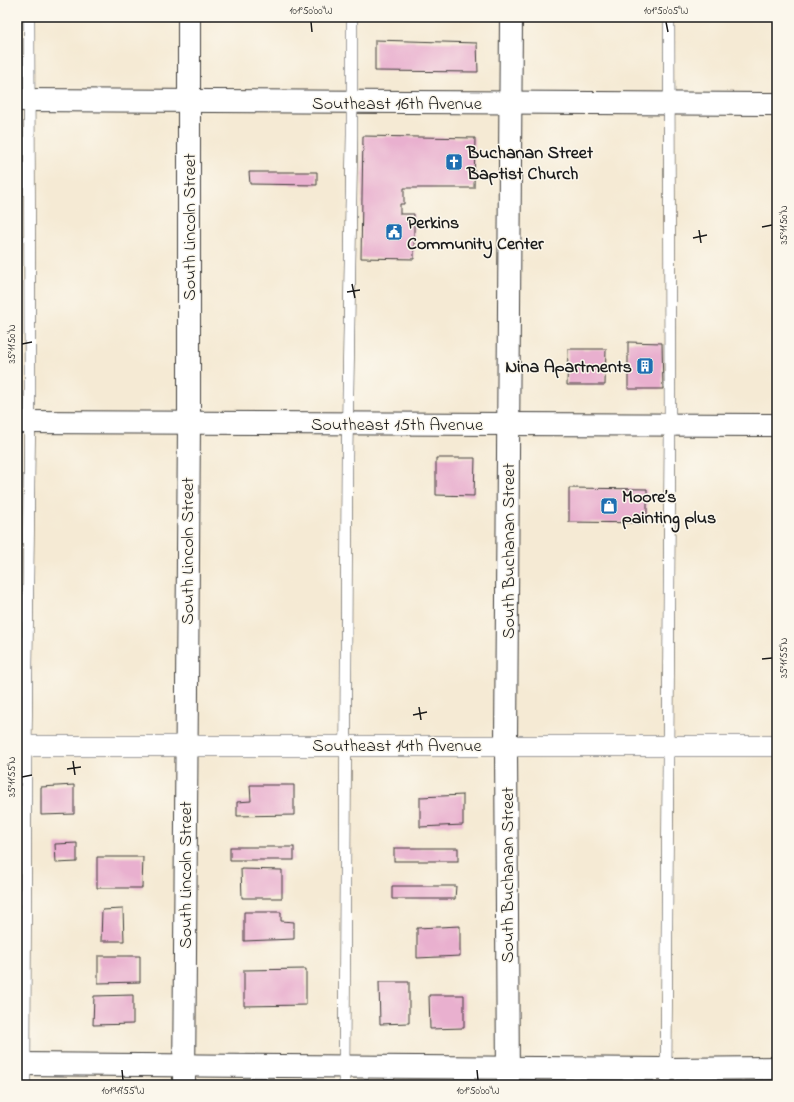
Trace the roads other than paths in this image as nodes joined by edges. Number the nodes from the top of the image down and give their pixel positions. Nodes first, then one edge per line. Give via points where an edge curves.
1 (29, 17) edge
2 (189, 17) edge
3 (352, 17) edge
4 (511, 17) edge
5 (669, 17) edge
6 (23, 100) edge
7 (189, 101) junction
8 (352, 102) junction
9 (669, 102) junction
10 (511, 104) junction
11 (777, 104) edge
12 (23, 422) edge
13 (189, 423) junction
14 (509, 423) junction
15 (348, 424) junction
16 (670, 424) junction
17 (777, 425) edge
18 (347, 745) junction
19 (506, 745) junction
20 (21, 746) edge
21 (186, 746) junction
22 (668, 746) junction
23 (777, 746) edge
24 (21, 1064) edge
25 (777, 1068) edge
26 (184, 1075) edge
27 (344, 1076) edge
28 (508, 1076) edge
29 (666, 1077) edge
30 (25, 1085) edge

1 - 6 lane
2 - 7 street, South Lincoln Street
3 - 8 lane
4 - 10 street, South Buchanan Street
5 - 9 lane
6 - 7 street, Southeast 16th Avenue
6 - 12 lane
7 - 8 street, Southeast 16th Avenue
7 - 13 street, South Lincoln Street
8 - 10 street, Southeast 16th Avenue
8 - 15 lane
9 - 10 street, Southeast 16th Avenue
9 - 11 street, Southeast 16th Avenue
9 - 16 lane
10 - 14 street, South Buchanan Street
12 - 13 street, Southeast 15th Avenue
12 - 20 lane
13 - 15 street, Southeast 15th Avenue
13 - 21 street, South Lincoln Street
14 - 15 street, Southeast 15th Avenue
14 - 16 street, Southeast 15th Avenue
14 - 19 street, South Buchanan Street
15 - 18 lane
16 - 17 street, Southeast 15th Avenue
16 - 22 lane
18 - 19 street, Southeast 14th Avenue
18 - 21 street, Southeast 14th Avenue
18 - 27 lane
19 - 22 street, Southeast 14th Avenue
19 - 28 street, South Buchanan Street
20 - 21 street, Southeast 14th Avenue
20 - 24 lane
21 - 26 street, South Lincoln Street
22 - 23 street, Southeast 14th Avenue
22 - 29 lane
24 - 26 street
24 - 30 lane
25 - 29 street
26 - 27 street
27 - 28 street
28 - 29 street

